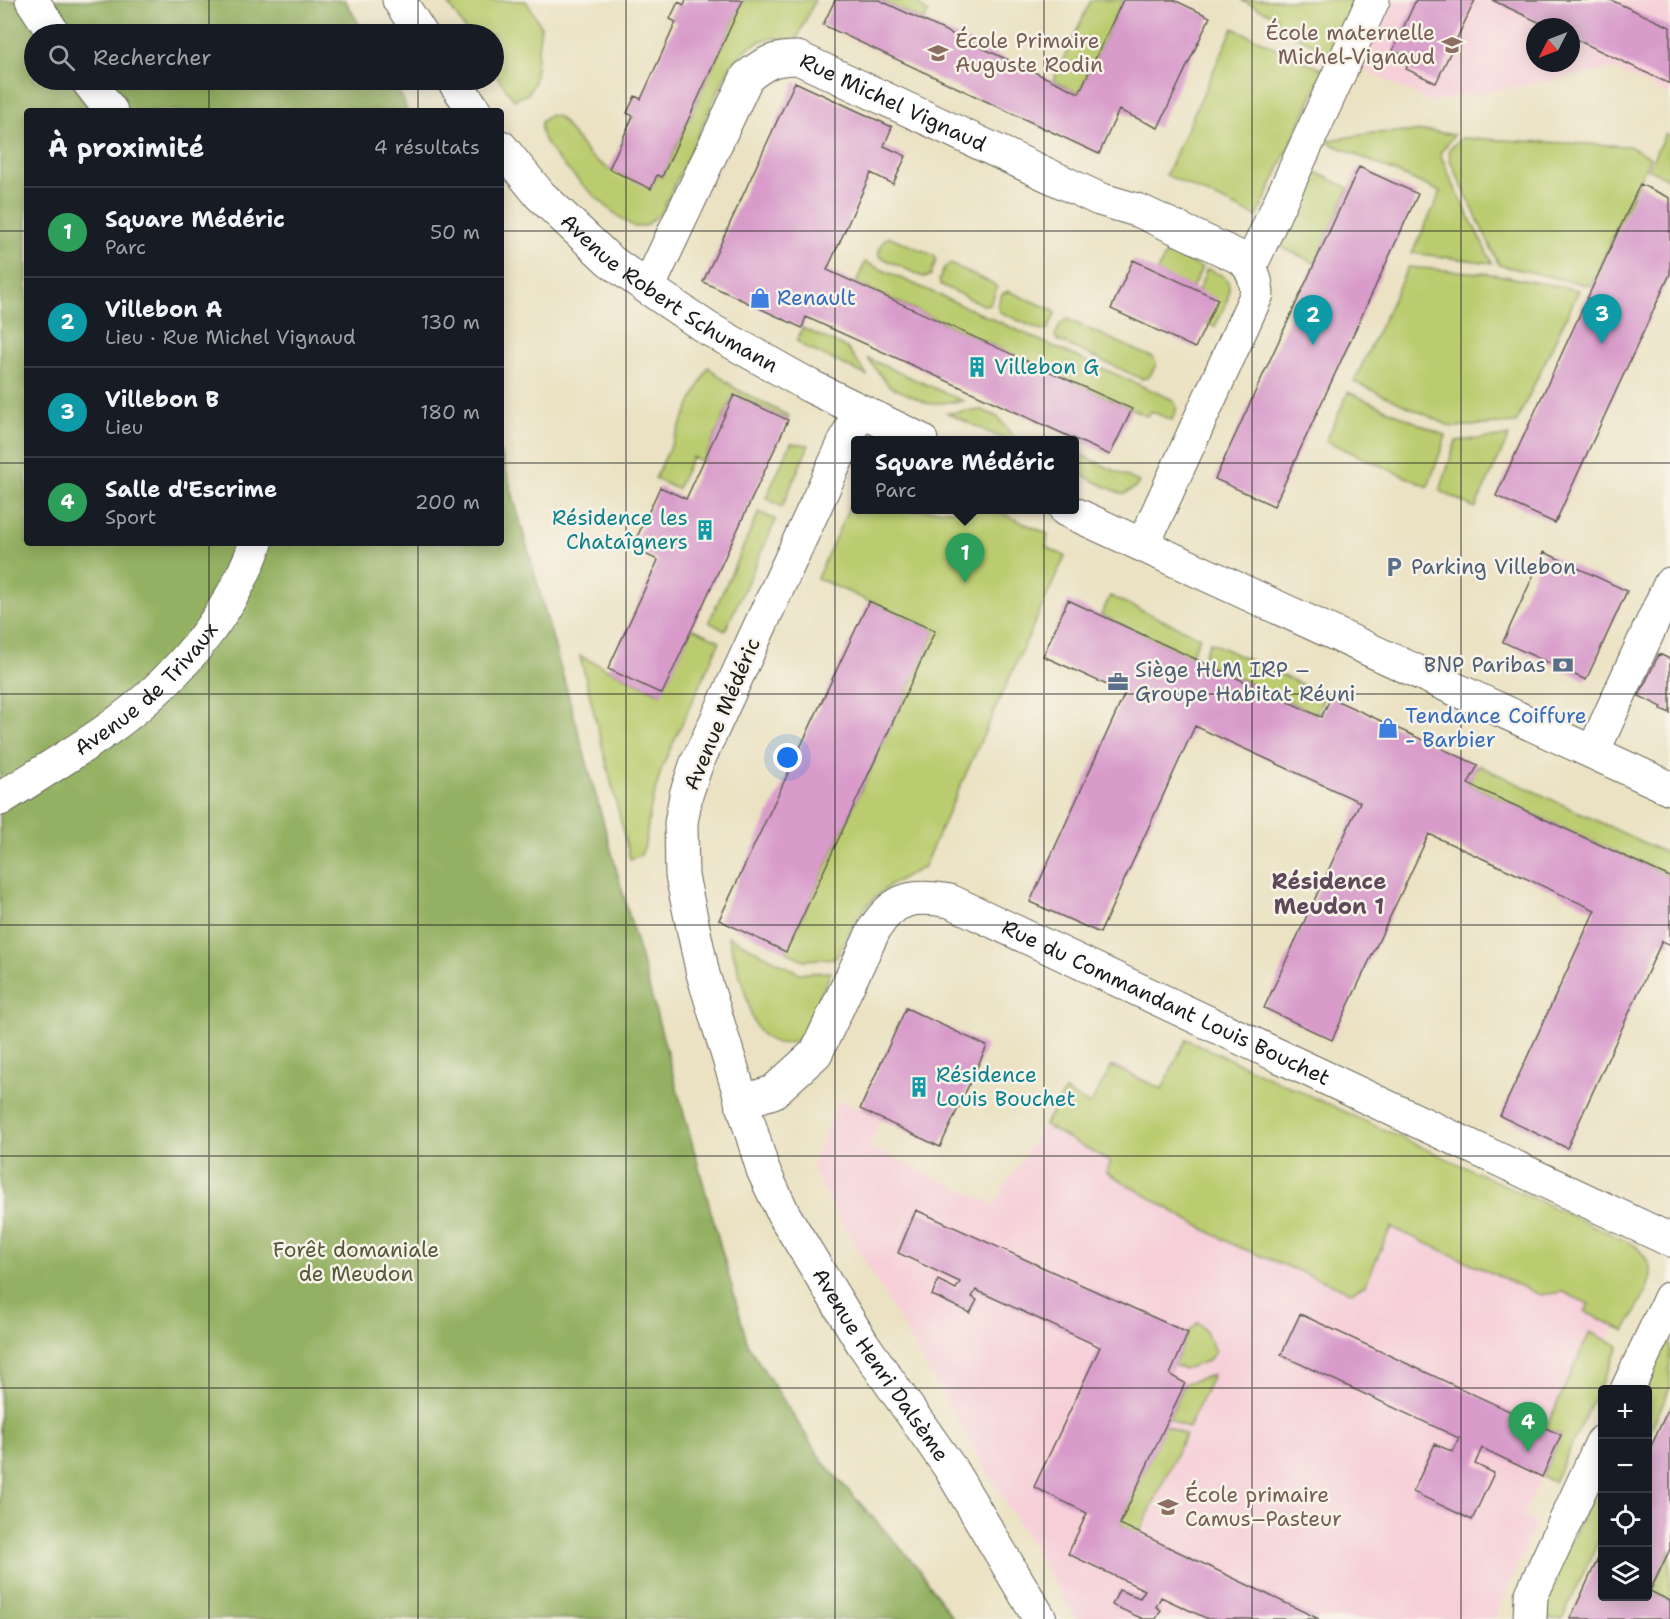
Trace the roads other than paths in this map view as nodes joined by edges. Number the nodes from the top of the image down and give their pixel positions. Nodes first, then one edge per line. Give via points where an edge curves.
1 (32, 0) edge
2 (399, 0) edge
3 (1373, 0) edge
4 (48, 24) edge
5 (415, 24) edge
6 (95, 90) edge
7 (460, 90) edge
8 (109, 108) edge
9 (473, 108) edge
10 (504, 151) edge
11 (1250, 267) junction
12 (648, 288) junction
13 (859, 411) junction
14 (911, 436) edge
15 (1075, 514) edge
16 (1143, 545) junction
17 (255, 546) edge
18 (1670, 584) edge
19 (1593, 752) junction
20 (1670, 788) edge
21 (0, 799) edge
22 (741, 1102) junction
23 (1670, 1240) edge
24 (1670, 1298) edge
25 (1629, 1385) edge
26 (1598, 1451) edge
27 (1040, 1619) edge
28 (1530, 1619) edge

1 - 4 street
2 - 5 street
3 - 11 street
6 - 8 street
7 - 9 street
10 - 12 street, Avenue Robert Schumann via 540,195 609,261
11 - 12 street, Rue Michel Vignaud via 1243,259 1140,211 1099,199 798,58 781,58 765,63 747,77
11 - 16 street via 1257,294
12 - 13 street, Avenue Robert Schumann via 707,328
13 - 14 street, Avenue Robert Schumann
13 - 22 street, Avenue Médéric via 696,765 684,805 683,884 703,974
15 - 16 street
16 - 19 street
17 - 21 street, Avenue de Trivaux via 237,587 218,616 165,681 108,730
18 - 19 street
19 - 20 street
22 - 23 street, Rue du Commandant Louis Bouchet via 773,1092 816,1053 885,912 916,898 950,901
22 - 27 street, Avenue Henri Dalsème via 763,1170 784,1215 863,1344 950,1468
24 - 25 street
26 - 28 street via 1531,1596

